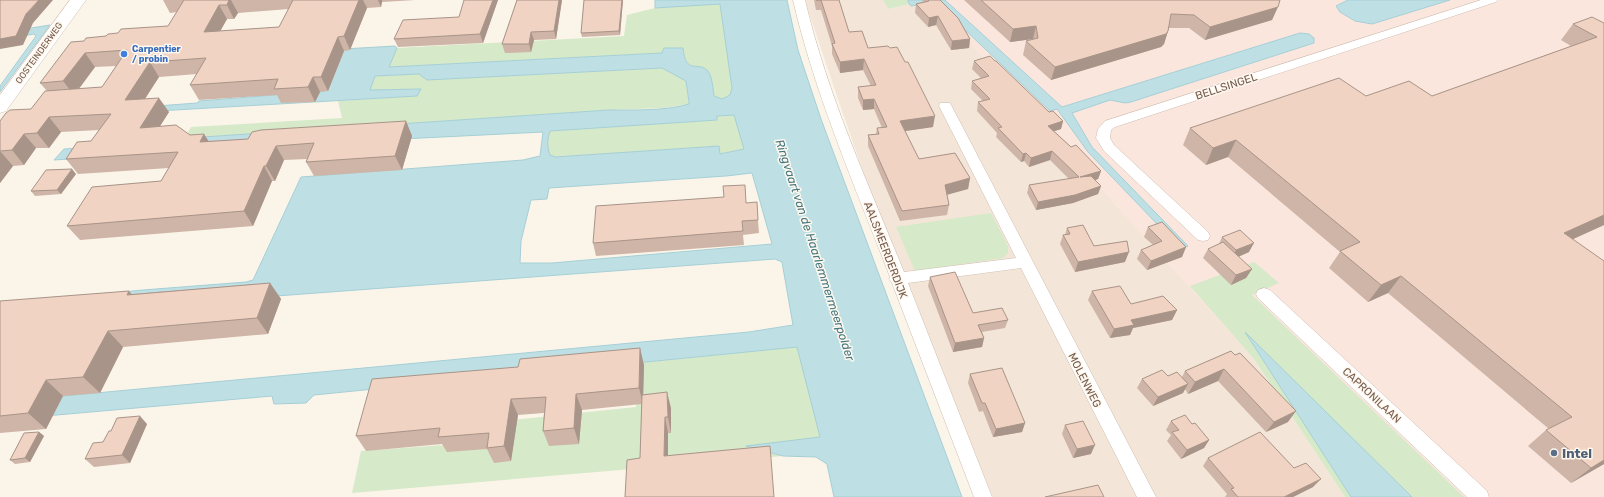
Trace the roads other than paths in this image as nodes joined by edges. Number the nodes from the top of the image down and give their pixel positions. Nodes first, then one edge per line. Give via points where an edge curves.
1 (78, 0) edge
2 (799, 0) edge
3 (1492, 0) edge
4 (0, 106) edge
5 (945, 106) dead end
6 (1203, 236) dead end
7 (1025, 262) junction
8 (897, 279) junction
9 (1264, 294) dead end
10 (982, 497) edge
11 (1147, 497) edge
12 (1480, 497) edge

1 - 4 street, OOSTEINDERWEG
2 - 8 street, AALSMEERDERDIJK via 822,82
3 - 6 street, BELLSINGEL via 1110,124 1105,129 1103,138 1109,148
5 - 7 street, MOLENWEG
7 - 8 street
7 - 11 street, MOLENWEG
8 - 10 street, AALSMEERDERDIJK
9 - 12 street, CAPRONILAAN

